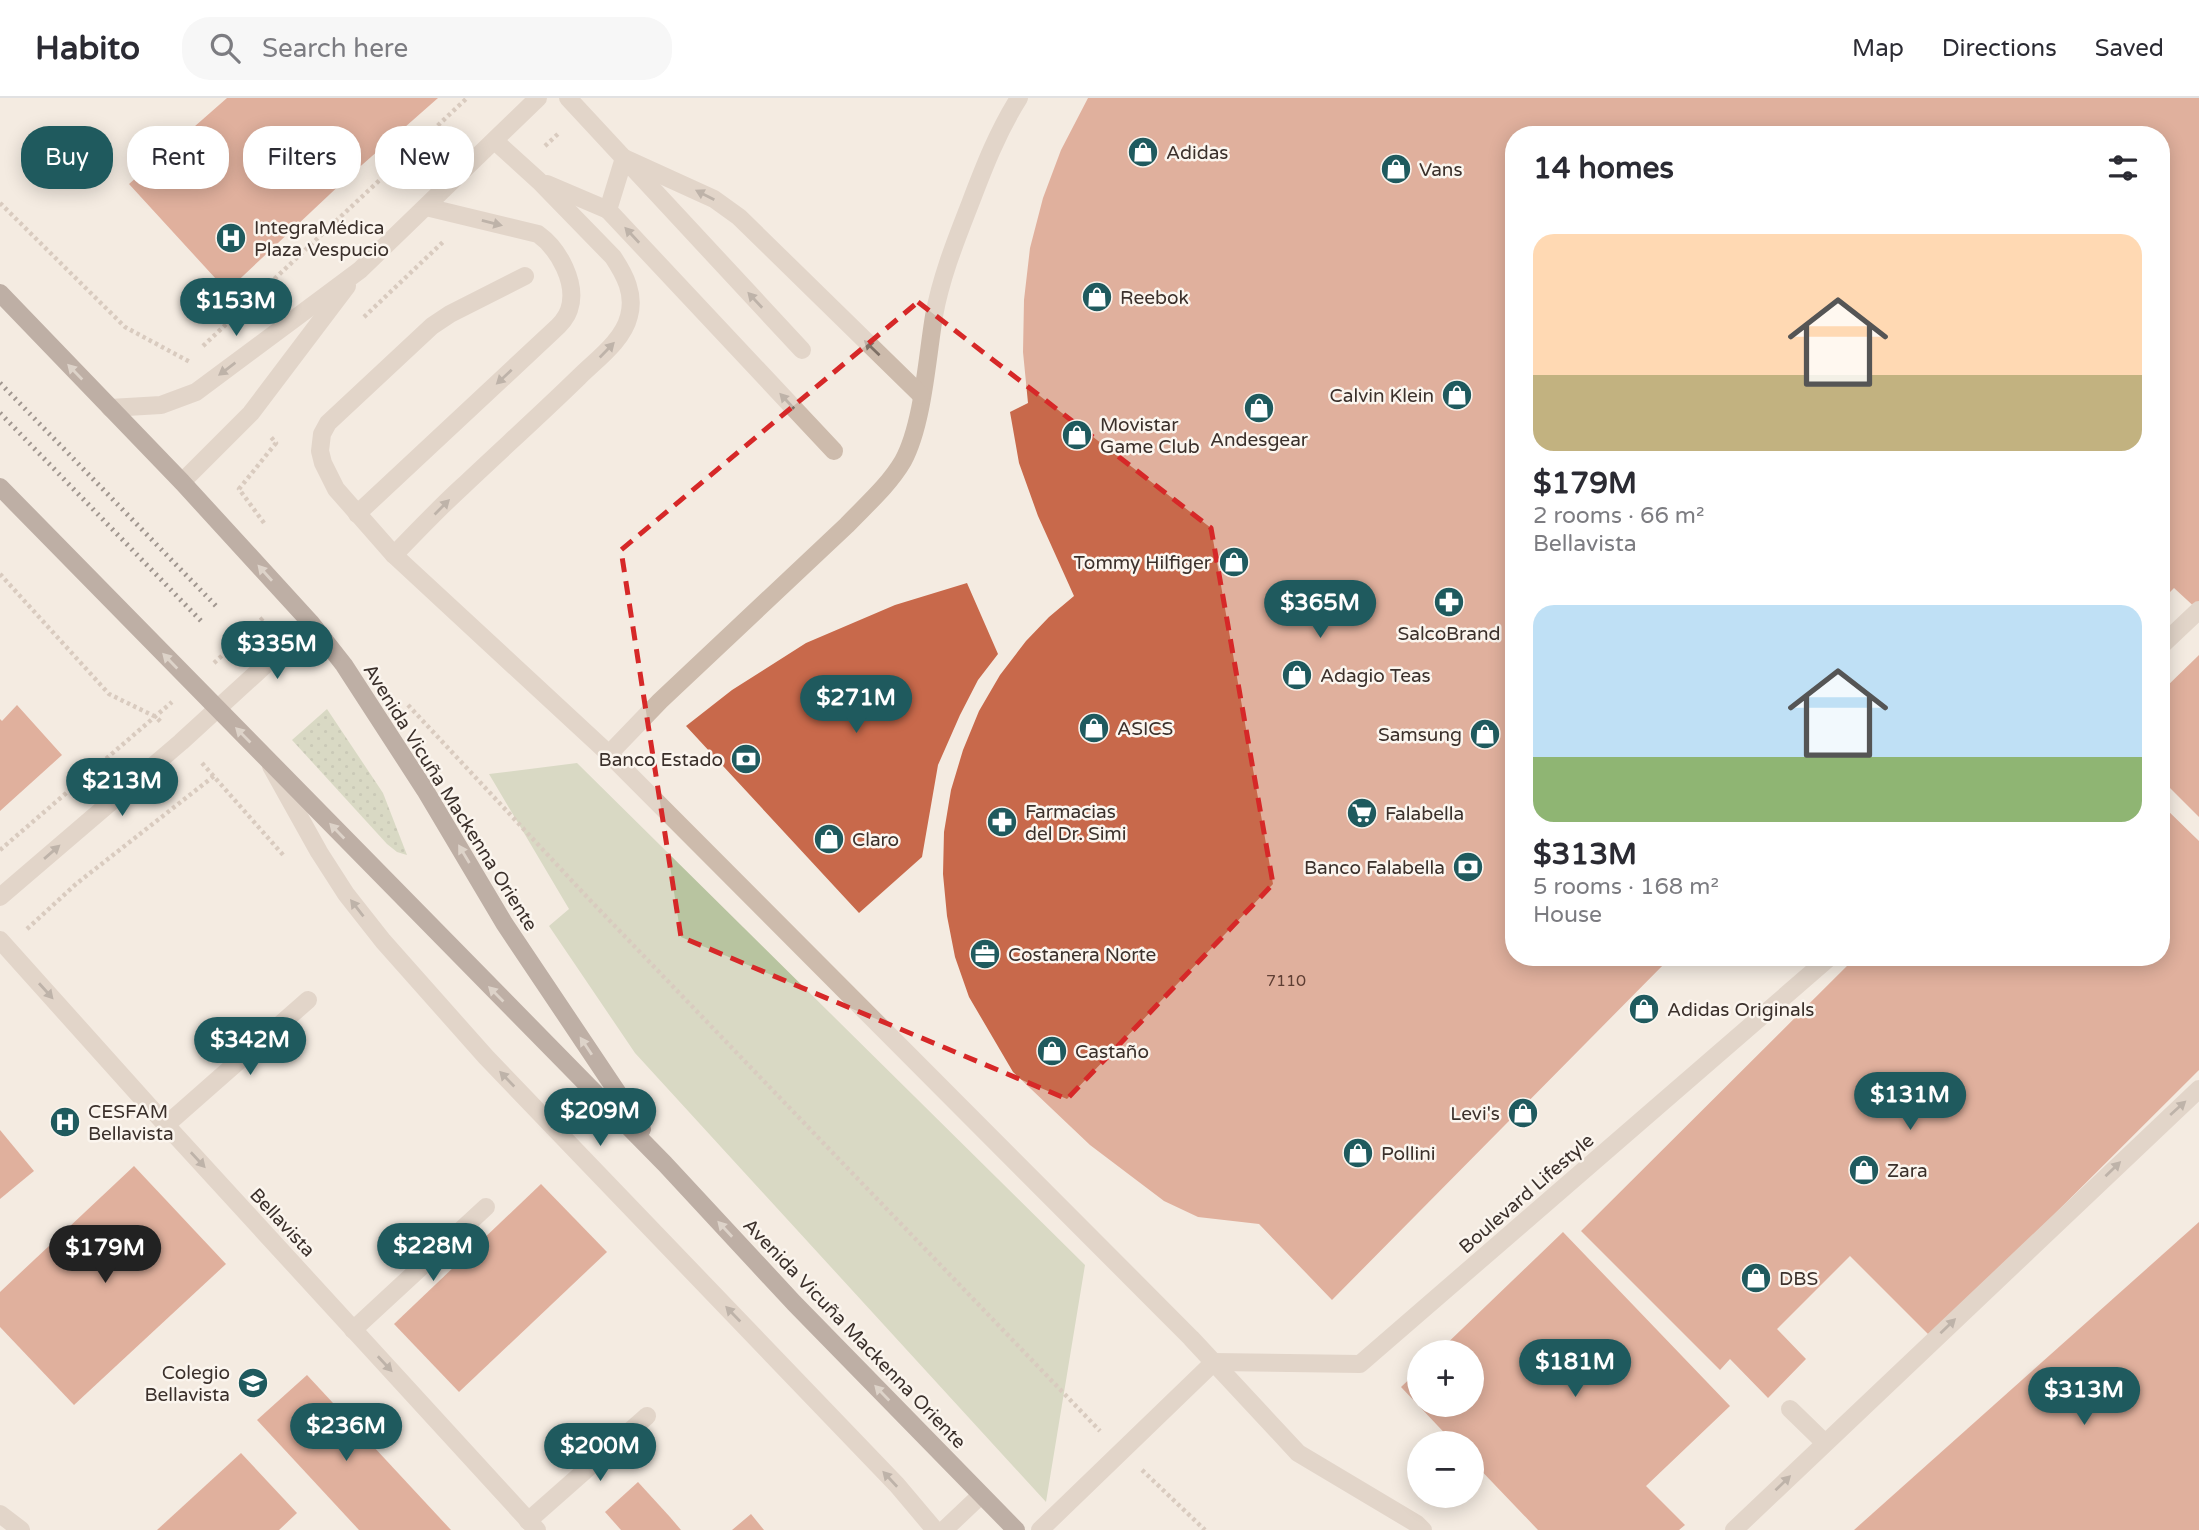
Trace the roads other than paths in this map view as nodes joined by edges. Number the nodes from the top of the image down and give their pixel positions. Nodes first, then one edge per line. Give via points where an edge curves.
1 (538, 98) edge
2 (568, 98) edge
3 (1019, 98) edge
4 (495, 141) junction
5 (624, 158) junction
6 (539, 181) junction
7 (426, 207) junction
8 (608, 210) junction
9 (360, 270) junction
10 (525, 276) dead end
11 (0, 293) edge
12 (802, 350) dead end
13 (921, 396) junction
14 (110, 408) junction
15 (834, 451) dead end
16 (181, 482) junction
17 (0, 487) edge
18 (358, 514) junction
19 (394, 555) junction
20 (2199, 610) edge
21 (311, 624) junction
22 (2170, 637) edge
23 (218, 709) junction
24 (609, 754) junction
25 (268, 760) junction
26 (0, 897) edge
27 (3, 944) edge
28 (1820, 966) edge
29 (309, 1000) dead end
30 (2199, 1089) edge
31 (166, 1125) junction
32 (665, 1164) junction
33 (486, 1207) dead end
34 (354, 1330) junction
35 (1213, 1362) junction
36 (1790, 1409) dead end
37 (647, 1416) dead end
38 (1825, 1443) junction
39 (981, 1494) junction
40 (0, 1514) edge
41 (533, 1525) edge
42 (21, 1530) edge
43 (935, 1530) edge
44 (944, 1530) edge
45 (1016, 1530) edge
46 (1040, 1530) edge
47 (1423, 1530) edge
48 (1734, 1530) edge

1 - 4 street
2 - 5 street
3 - 13 street via 986,164 954,246 935,312
4 - 6 street
4 - 7 street
5 - 8 street
12 -> 5 street
13 -> 5 street via 739,217 714,199
6 - 8 street
19 -> 6 street via 597,360 629,319 631,293 621,268
7 - 9 street
7 -> 18 street via 538,234 555,251 567,275 571,290 568,312
15 -> 8 street
9 -> 14 street via 196,392 161,405
9 - 16 street via 251,413
10 - 18 street via 432,326 328,423 320,443 323,463 336,489
14 -> 11 main road, Avenida Vicuña Mackenna Oriente
13 - 24 street via 903,460 875,497
14 - 16 main road, Avenida Vicuña Mackenna Oriente
21 -> 16 main road, Avenida Vicuña Mackenna Oriente
23 -> 17 main road, Avenida Vicuña Mackenna Oriente
18 - 19 street
19 - 24 street
20 - 22 street
21 - 23 street
32 -> 21 main road, Avenida Vicuña Mackenna Oriente via 505,923 377,714
25 -> 23 main road, Avenida Vicuña Mackenna Oriente
26 -> 23 street
24 - 35 street
32 -> 25 main road, Avenida Vicuña Mackenna Oriente
43 -> 25 street via 383,941 319,852
27 -> 31 street, Bellavista
28 - 35 street, Boulevard Lifestyle via 1360,1364
29 - 31 street
38 -> 30 street
31 -> 34 street, Bellavista
39 -> 32 main road, Avenida Vicuña Mackenna Oriente
33 - 34 street
34 -> 41 street, Bellavista
35 - 46 street
35 - 47 street via 1298,1453
36 - 38 street
37 - 41 street
48 -> 38 street
39 - 44 street
39 - 45 main road, Avenida Vicuña Mackenna Oriente
40 - 42 street

